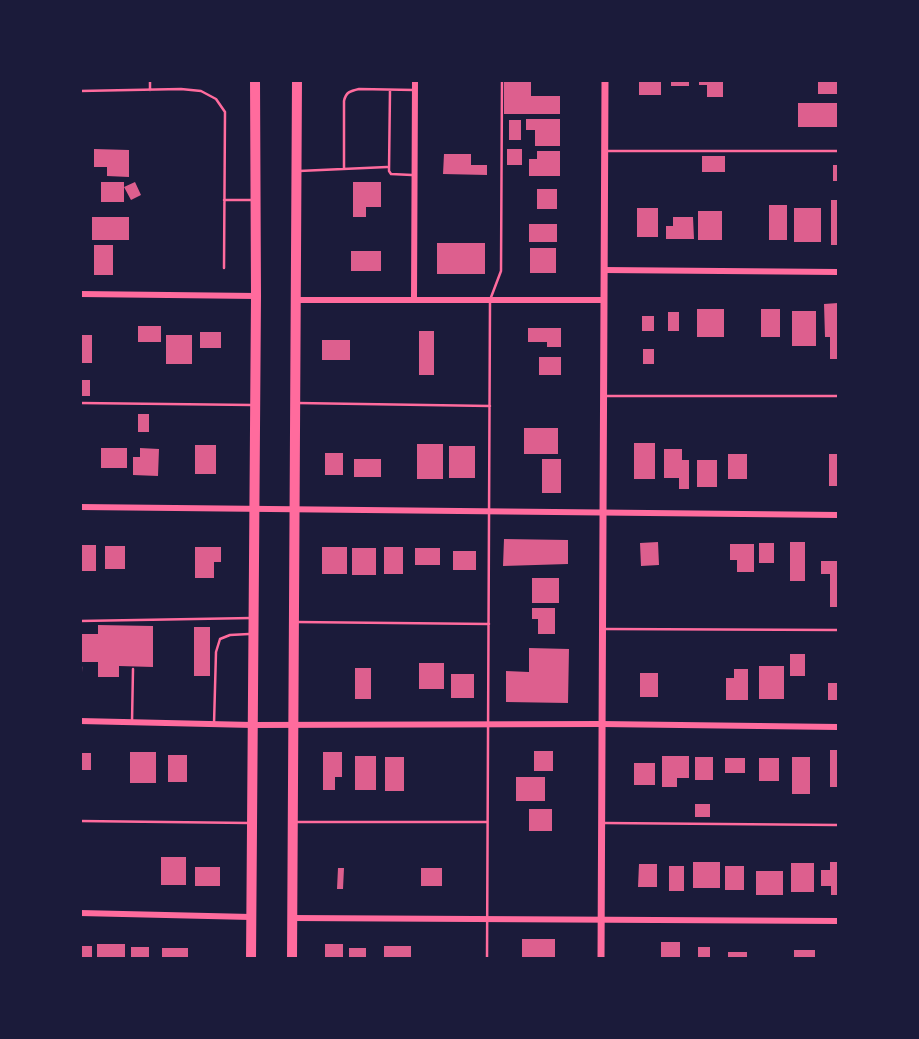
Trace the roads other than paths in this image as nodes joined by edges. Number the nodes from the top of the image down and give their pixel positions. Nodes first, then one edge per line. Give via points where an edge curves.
1 (150, 80) edge
2 (255, 80) edge
3 (297, 80) edge
4 (415, 80) edge
5 (502, 80) edge
6 (605, 80) edge
7 (80, 90) edge
8 (150, 90) junction
9 (390, 90) junction
10 (415, 90) junction
11 (604, 150) junction
12 (838, 150) edge
13 (388, 167) junction
14 (344, 169) junction
15 (296, 171) junction
16 (415, 175) junction
17 (224, 200) junction
18 (255, 200) junction
19 (224, 268) dead end
20 (604, 270) junction
21 (838, 272) edge
22 (80, 294) edge
23 (256, 296) junction
24 (296, 300) junction
25 (414, 300) junction
26 (491, 300) junction
27 (603, 300) junction
28 (603, 396) junction
29 (838, 396) edge
30 (80, 403) edge
31 (295, 403) junction
32 (254, 405) junction
33 (490, 406) junction
34 (80, 508) edge
35 (254, 509) junction
36 (294, 509) junction
37 (489, 512) junction
38 (602, 513) junction
39 (838, 515) edge
40 (253, 618) junction
41 (80, 621) edge
42 (294, 622) junction
43 (489, 624) junction
44 (602, 629) junction
45 (838, 630) edge
46 (253, 634) junction
47 (81, 667) edge
48 (133, 669) dead end
49 (80, 689) edge
50 (80, 721) edge
51 (132, 722) junction
52 (214, 724) junction
53 (488, 724) junction
54 (601, 724) junction
55 (252, 725) junction
56 (293, 725) junction
57 (838, 727) edge
58 (80, 821) edge
59 (293, 822) junction
60 (488, 822) junction
61 (601, 823) junction
62 (252, 824) junction
63 (838, 825) edge
64 (80, 913) edge
65 (251, 917) junction
66 (292, 918) junction
67 (487, 919) junction
68 (601, 920) junction
69 (838, 921) edge
70 (251, 958) edge
71 (292, 958) edge
72 (487, 958) edge
73 (601, 958) edge

1 - 8 lane
2 - 18 main road
3 - 15 main road
4 - 10 street
5 - 26 lane via 500,271
6 - 11 street
7 - 8 lane
8 - 17 lane via 201,91 216,99 225,112
9 - 10 lane
9 - 13 lane
9 - 14 lane via 359,89 346,95
10 - 16 street
11 - 12 lane
11 - 20 street
13 - 14 lane
13 - 16 lane via 391,173
14 - 15 lane
15 - 24 main road
16 - 25 street
17 - 18 lane
17 - 19 lane
18 - 23 main road
20 - 21 street
20 - 27 street
22 - 23 street
23 - 32 main road
24 - 25 street
24 - 31 main road
25 - 26 street
26 - 27 street
26 - 33 lane
27 - 28 street
28 - 29 lane
28 - 38 street
30 - 32 lane
31 - 33 lane
31 - 36 main road
32 - 35 main road
33 - 37 lane
34 - 35 street
35 - 36 street
35 - 40 main road
36 - 37 street
36 - 42 main road
37 - 38 street
37 - 43 lane
38 - 39 street
38 - 44 street
40 - 41 lane
40 - 46 main road
42 - 43 lane
42 - 56 main road
43 - 53 lane
44 - 45 lane
44 - 54 street
46 - 52 lane via 220,639
46 - 55 main road
47 - 49 lane
48 - 51 lane
50 - 51 street
51 - 52 street
52 - 55 street
53 - 54 street
53 - 56 street
53 - 60 lane
54 - 57 street
54 - 61 street
55 - 56 street
55 - 62 main road
56 - 59 main road
58 - 62 lane
59 - 60 lane
59 - 66 main road
60 - 67 lane
61 - 63 lane
61 - 68 street
62 - 65 main road
64 - 65 street
65 - 70 main road
66 - 67 street
66 - 71 main road
67 - 68 street
67 - 72 lane
68 - 69 street
68 - 73 street

